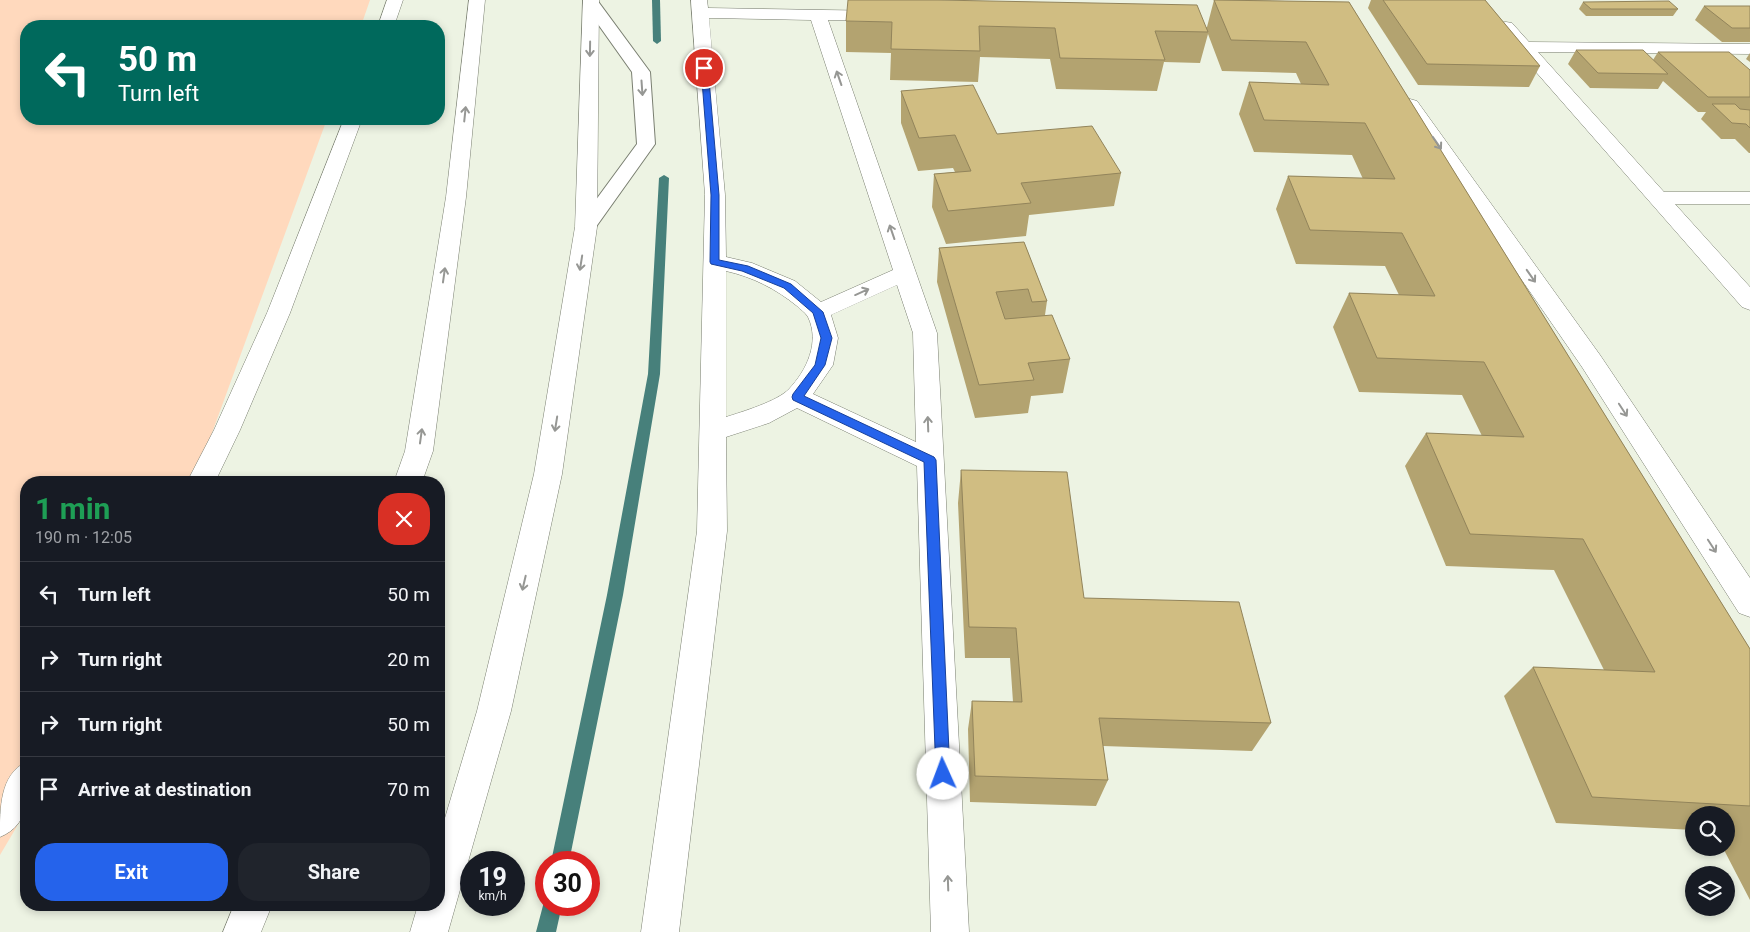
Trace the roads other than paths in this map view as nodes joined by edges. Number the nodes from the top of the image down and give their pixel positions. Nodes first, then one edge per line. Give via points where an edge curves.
1 (395, 0) edge
2 (477, 0) edge
3 (591, 2) edge
4 (700, 7) edge
5 (818, 15) junction
6 (907, 16) edge
7 (1498, 18) edge
8 (388, 20) edge
9 (1524, 47) junction
10 (1750, 49) edge
11 (1402, 93) edge
12 (350, 125) edge
13 (1657, 198) junction
14 (1750, 198) edge
15 (586, 227) junction
16 (714, 262) junction
17 (906, 272) junction
18 (1750, 302) edge
19 (818, 312) junction
20 (797, 397) junction
21 (714, 431) junction
22 (930, 460) junction
23 (204, 476) edge
24 (410, 476) edge
25 (1750, 604) edge
26 (20, 788) edge
27 (0, 820) edge
28 (445, 879) edge
29 (251, 911) edge
30 (435, 911) edge
31 (242, 932) edge
32 (429, 932) edge
33 (660, 932) edge
34 (950, 932) edge

1 - 8 street
24 -> 2 street via 419,450 456,197
3 -> 15 street
3 -> 15 lane via 641,72 646,144
4 - 5 street
4 - 16 street via 715,195
5 - 6 street
17 -> 5 street
7 - 9 street
9 - 10 street
9 - 13 street
11 -> 25 street via 1591,361
12 - 23 street via 279,314
13 - 14 street
13 - 18 street
15 -> 28 street via 548,474 494,711
16 - 19 street via 744,268 788,286
16 - 21 street
19 -> 17 street
22 -> 17 street via 925,333
19 - 20 street via 826,338 820,365
20 - 21 street via 760,416
20 - 22 street
21 - 33 street via 712,530
34 -> 22 street
26 - 27 street
29 - 31 street
30 - 32 street

